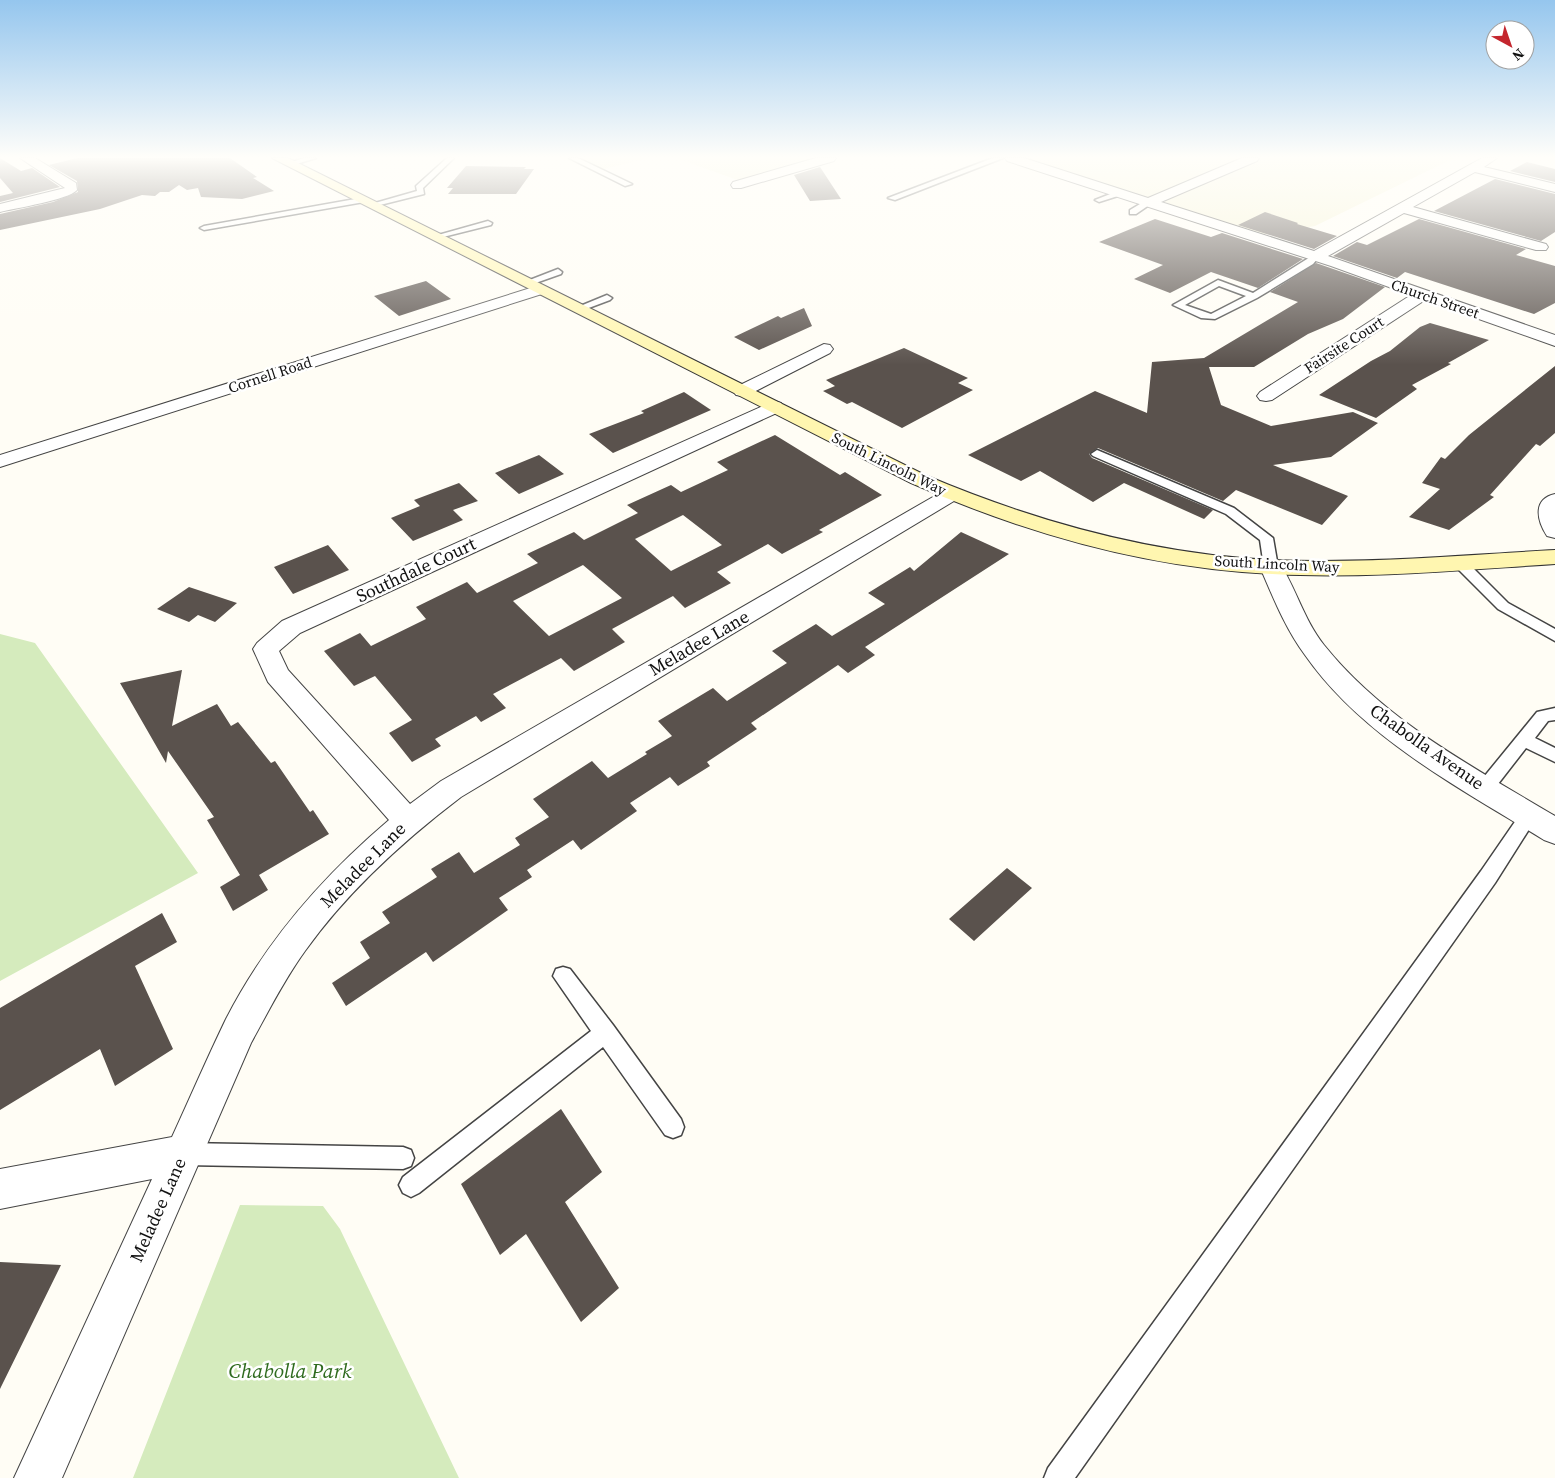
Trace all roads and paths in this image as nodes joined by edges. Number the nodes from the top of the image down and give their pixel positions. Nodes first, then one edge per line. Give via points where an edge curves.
1 (211, 227) edge
2 (416, 227) edge
3 (473, 227) edge
4 (1222, 227) edge
5 (1368, 227) edge
6 (1469, 227) edge
7 (204, 228) dead end
8 (436, 237) junction
9 (1540, 247) dead end
10 (1315, 257) junction
11 (558, 272) dead end
12 (533, 286) junction
13 (1423, 294) junction
14 (1254, 296) junction
15 (607, 298) dead end
16 (578, 309) junction
17 (1555, 341) edge
18 (824, 349) dead end
19 (742, 391) junction
20 (1266, 396) dead end
21 (774, 407) junction
22 (1097, 454) dead end
23 (0, 461) edge
24 (952, 494) junction
25 (1555, 500) edge
26 (1555, 531) edge
27 (1555, 557) edge
28 (1459, 562) junction
29 (1271, 567) junction
30 (1555, 636) edge
31 (1555, 714) edge
32 (1523, 739) junction
33 (1555, 756) edge
34 (1485, 788) junction
35 (1529, 815) junction
36 (407, 820) junction
37 (1555, 831) edge
38 (562, 976) dead end
39 (606, 1032) junction
40 (673, 1127) dead end
41 (183, 1154) junction
42 (403, 1158) dead end
43 (411, 1185) dead end
44 (0, 1189) edge
45 (38, 1478) edge
46 (1058, 1478) edge

1 - 7 lane
2 - 8 main road, South Lincoln Way
3 - 8 lane
4 - 10 street, Church Street
5 - 10 street
6 - 9 street
8 - 12 main road, South Lincoln Way
10 - 13 street, Church Street
10 - 14 lane
11 - 12 lane
12 - 16 main road, South Lincoln Way
12 - 23 street, Cornell Road
13 - 17 street, Church Street
13 - 20 street, Fairsite Court
14 - 14 lane via 1208,317 1178,305 1218,283
15 - 16 lane
16 - 19 main road, South Lincoln Way
18 - 19 street
19 - 21 main road, South Lincoln Way
21 - 24 main road, South Lincoln Way
21 - 36 street, Southdale Court via 291,627 266,649 277,675
22 - 29 lane via 1230,511 1266,538
24 - 29 main road, South Lincoln Way via 1038,526 1094,541 1152,553
24 - 36 street, Meladee Lane via 451,789
25 - 26 street via 1550,505 1548,516
27 - 28 main road, South Lincoln Way
28 - 29 main road, South Lincoln Way via 1332,568
28 - 30 lane via 1503,606
29 - 34 street, Chabolla Avenue via 1297,621 1334,673 1396,729
31 - 32 lane via 1543,716
32 - 33 lane
32 - 34 lane
34 - 35 street, Chabolla Avenue
35 - 37 street, Chabolla Avenue
35 - 46 lane
36 - 41 street, Meladee Lane via 355,868 311,917 275,967 239,1031
38 - 39 lane
39 - 40 lane
39 - 43 lane
41 - 42 lane
41 - 44 street
41 - 45 street, Meladee Lane

